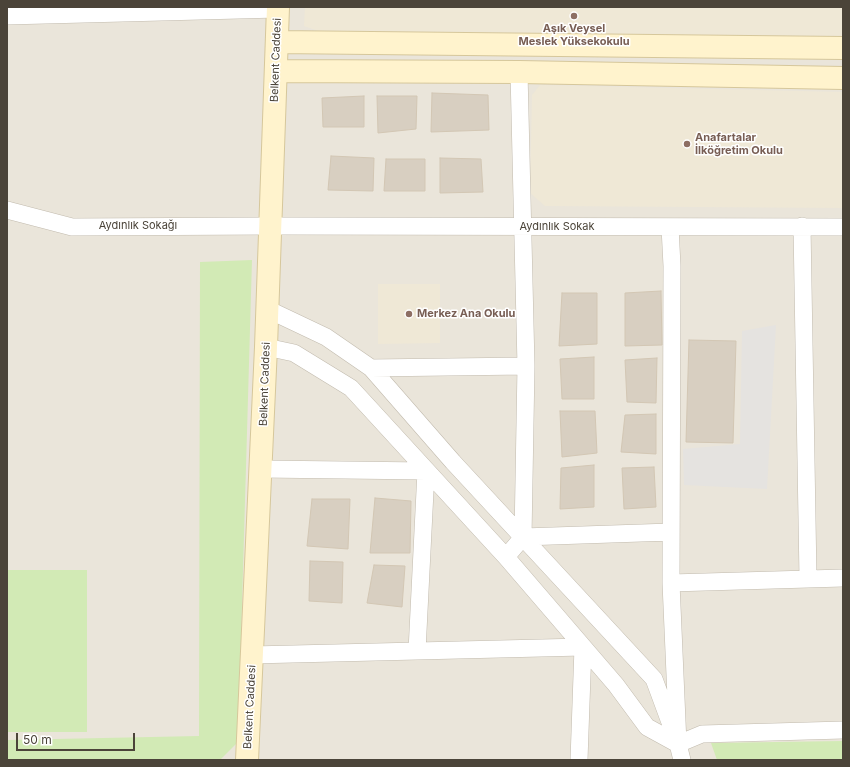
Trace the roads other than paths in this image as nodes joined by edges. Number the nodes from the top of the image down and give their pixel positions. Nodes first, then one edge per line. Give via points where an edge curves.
1 (278, 8) edge
2 (7, 16) edge
3 (277, 42) junction
4 (843, 48) edge
5 (276, 71) junction
6 (518, 72) junction
7 (843, 78) edge
8 (7, 210) edge
9 (271, 226) junction
10 (802, 226) junction
11 (522, 227) junction
12 (670, 227) junction
13 (843, 227) edge
14 (267, 309) junction
15 (266, 347) junction
16 (526, 366) junction
17 (372, 368) junction
18 (261, 469) junction
19 (426, 471) junction
20 (671, 532) junction
21 (523, 537) junction
22 (506, 557) junction
23 (808, 578) junction
24 (843, 578) edge
25 (671, 583) junction
26 (583, 647) junction
27 (417, 651) junction
28 (252, 655) junction
29 (843, 730) edge
30 (680, 752) edge
31 (247, 760) edge
32 (579, 760) edge

1 - 2 street
1 - 3 street, Belkent Caddesi
3 - 4 street
3 - 5 street, Belkent Caddesi
5 - 6 street
5 - 9 street, Belkent Caddesi
6 - 7 street
6 - 11 street
8 - 9 street, Aydınlık Sokağı via 72,227
9 - 11 street, Aydınlık Sokak
9 - 14 street, Belkent Caddesi
10 - 12 street, Aydınlık Sokak
10 - 13 street, Aydınlık Sokak
10 - 23 street
11 - 12 street, Aydınlık Sokak
11 - 16 street
12 - 20 street
14 - 15 street, Belkent Caddesi
14 - 17 street via 326,337
15 - 18 street, Belkent Caddesi
15 - 19 street via 294,353 351,388
16 - 17 street
16 - 21 street
17 - 21 street via 453,462
18 - 19 street
18 - 28 street, Belkent Caddesi
19 - 22 street
19 - 27 street
20 - 21 street
20 - 25 street
21 - 22 street
21 - 30 street via 654,679
22 - 26 street
23 - 24 street
23 - 25 street
25 - 30 street
26 - 27 street
26 - 30 street via 616,685 647,727
26 - 32 street
27 - 28 street
28 - 31 street, Belkent Caddesi
29 - 30 street via 702,734

